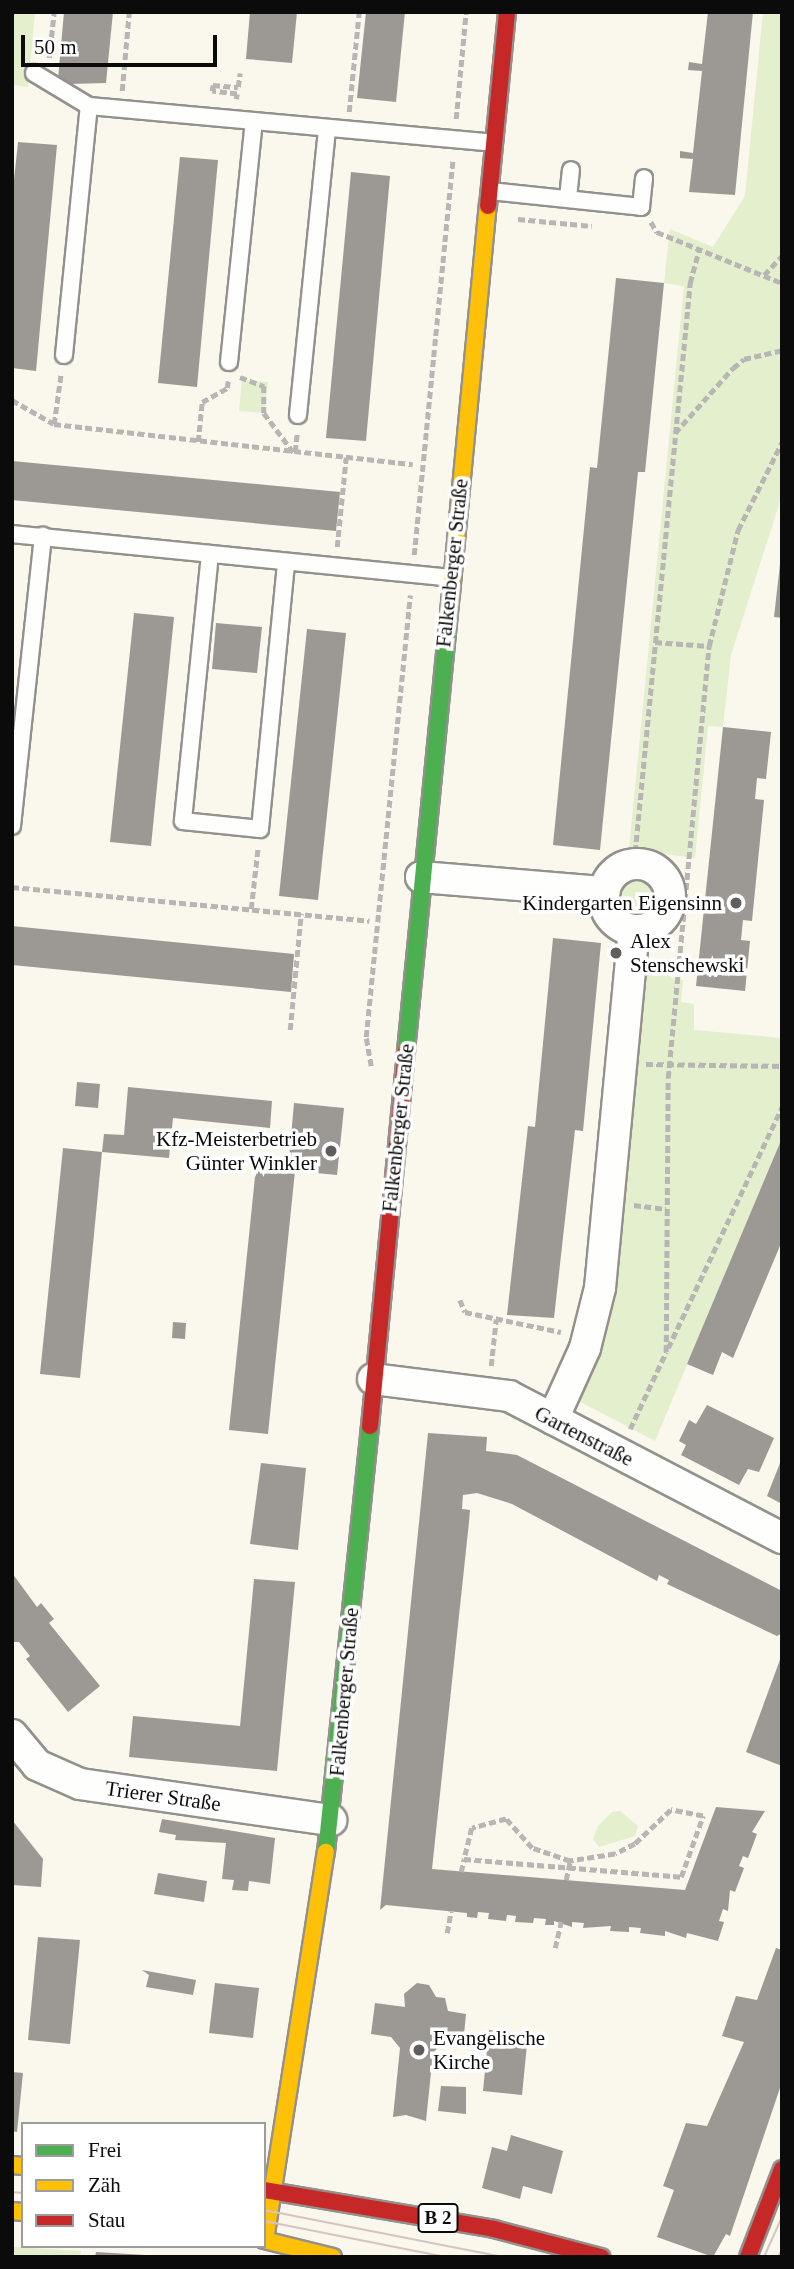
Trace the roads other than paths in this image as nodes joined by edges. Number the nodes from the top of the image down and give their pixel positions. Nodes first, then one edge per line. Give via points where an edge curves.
1 (507, 12) edge
2 (41, 76) road end
3 (89, 106) junction
4 (254, 122) junction
5 (327, 129) junction
6 (493, 143) junction
7 (571, 170) dead end
8 (644, 178) dead end
9 (488, 190) junction
10 (568, 198) junction
11 (64, 355) road end
12 (229, 362) road end
13 (298, 415) dead end
14 (12, 534) edge
15 (43, 536) junction
16 (210, 554) junction
17 (286, 563) junction
18 (451, 578) junction
19 (12, 827) edge
20 (421, 877) junction
21 (604, 892) junction
22 (634, 931) junction
23 (373, 1379) junction
24 (553, 1419) junction
25 (782, 1538) edge
26 (12, 1735) edge
27 (331, 1820) junction
28 (782, 2169) edge
29 (269, 2190) edge
30 (266, 2220) edge
31 (266, 2240) edge
32 (333, 2257) edge
33 (601, 2257) edge
34 (748, 2257) edge

1 - 6 street, Falkenberger Straße
2 - 3 lane
3 - 4 lane
3 - 11 lane
4 - 5 lane
4 - 12 lane
5 - 6 lane
5 - 13 lane
6 - 9 street, Falkenberger Straße
7 - 10 lane
8 - 10 lane via 641,206
9 - 10 lane
9 - 18 street, Falkenberger Straße
14 - 15 lane
15 - 16 lane
15 - 19 lane
16 - 17 lane
16 - 17 lane via 183,821 260,829
17 - 18 lane
18 - 20 street, Falkenberger Straße
20 - 21 street
20 - 23 street, Falkenberger Straße
21 - 22 street via 608,914 615,923
21 - 22 street via 614,873 624,867 644,865 662,875 670,893 667,913 653,927
22 - 24 street via 600,1288 589,1336
23 - 24 street, Gartenstraße via 491,1391
23 - 27 street, Falkenberger Straße
24 - 25 street, Gartenstraße
26 - 27 street, Trierer Straße via 37,1765 80,1784
27 - 29 street, Falkenberger Straße
28 - 34 street
29 - 30 street, Falkenberger Straße
29 - 33 street, B 2 via 494,2229
31 - 32 street

